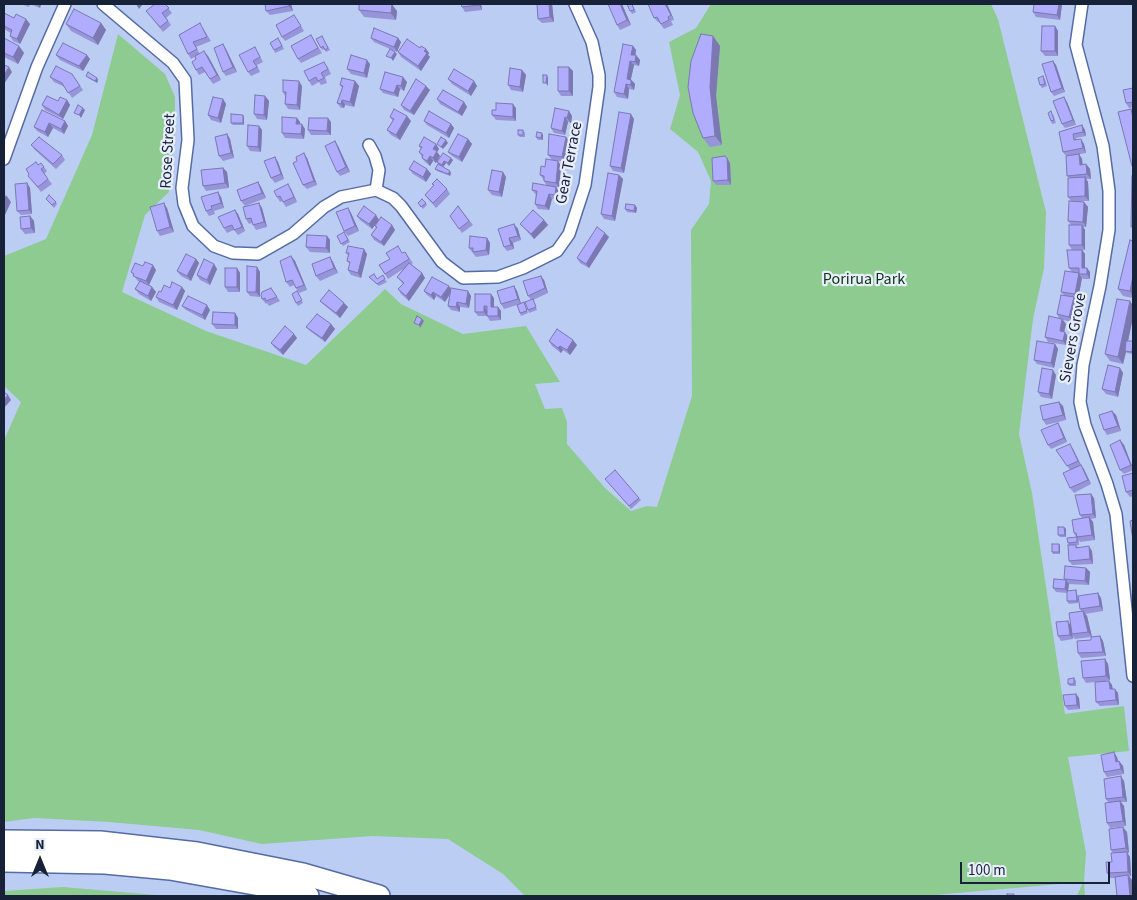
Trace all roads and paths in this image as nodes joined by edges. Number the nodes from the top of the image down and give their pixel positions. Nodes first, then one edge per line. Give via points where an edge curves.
1 (65, 4) edge
2 (103, 4) edge
3 (575, 4) edge
4 (1082, 4) edge
5 (369, 145) dead end
6 (4, 159) edge
7 (376, 190) junction
8 (1128, 576) edge
9 (1133, 676) edge
10 (4, 841) edge
11 (4, 861) edge
12 (308, 896) edge
13 (379, 896) edge

1 - 6 street via 37,68
2 - 7 street, Rose Street via 173,64 185,80 188,140 182,188 184,204 193,226 207,242 233,253 258,254 293,234 341,197
3 - 7 street, Gear Terrace via 592,42 599,87 586,185 569,234 557,251 498,277 463,278 442,262 401,206
4 - 8 street, Sievers Grove via 1076,45 1103,146 1109,191 1109,230 1083,365 1080,402 1087,432 1112,498
5 - 7 street via 379,170
8 - 9 street, Sievers Grove
10 - 13 highway via 100,842 189,852 303,874
11 - 12 highway via 105,863 170,869

